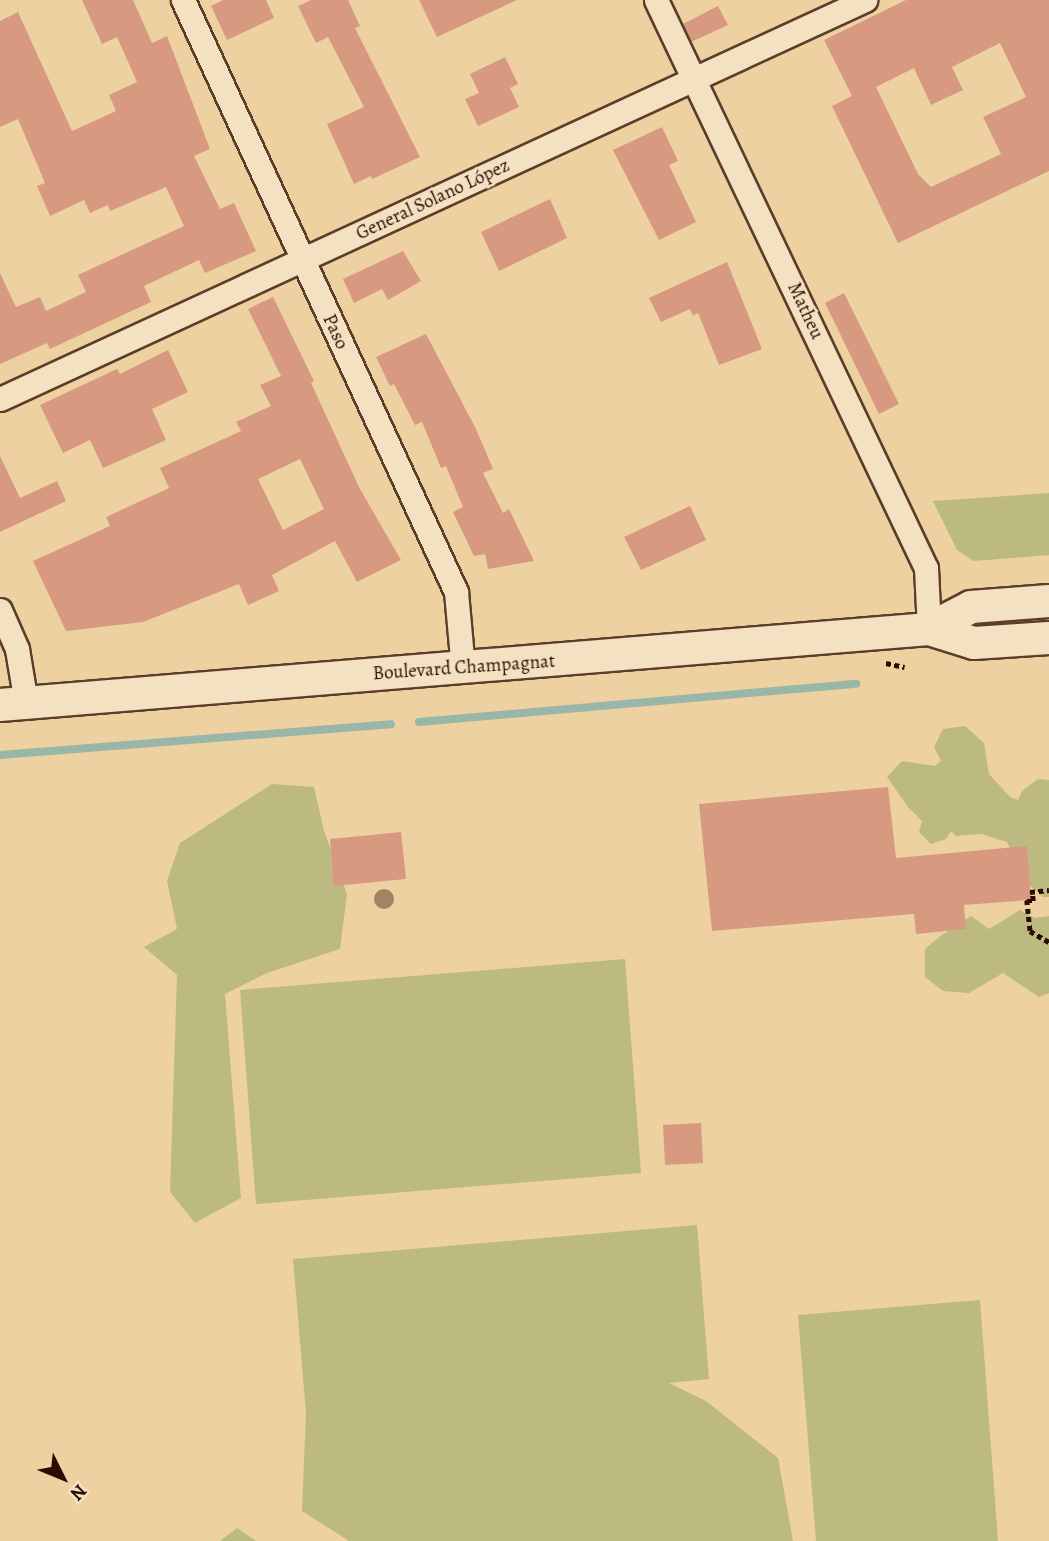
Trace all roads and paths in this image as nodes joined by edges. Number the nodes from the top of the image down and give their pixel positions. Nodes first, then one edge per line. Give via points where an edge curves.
1 (183, 0) edge
2 (656, 0) edge
3 (865, 0) edge
4 (695, 79) junction
5 (301, 260) junction
6 (0, 399) edge
7 (1049, 601) edge
8 (0, 610) edge
9 (929, 629) junction
10 (1049, 638) edge
11 (463, 669) junction
12 (13, 704) edge
13 (1049, 890) edge
14 (1049, 942) edge

1 - 5 street, Paso
2 - 4 street, Matheu
3 - 4 street, General Solano López
4 - 5 street, General Solano López
4 - 9 street, Matheu via 926,568
5 - 6 street, General Solano López
5 - 11 street, Paso via 456,592
7 - 9 main road, Boulevard Champagnat via 971,607
8 - 12 street via 17,649
9 - 10 main road, Boulevard Champagnat via 974,643
9 - 11 main road, Boulevard Champagnat
11 - 12 main road, Boulevard Champagnat
13 - 14 path via 1031,891 1033,901 1027,900 1030,931

